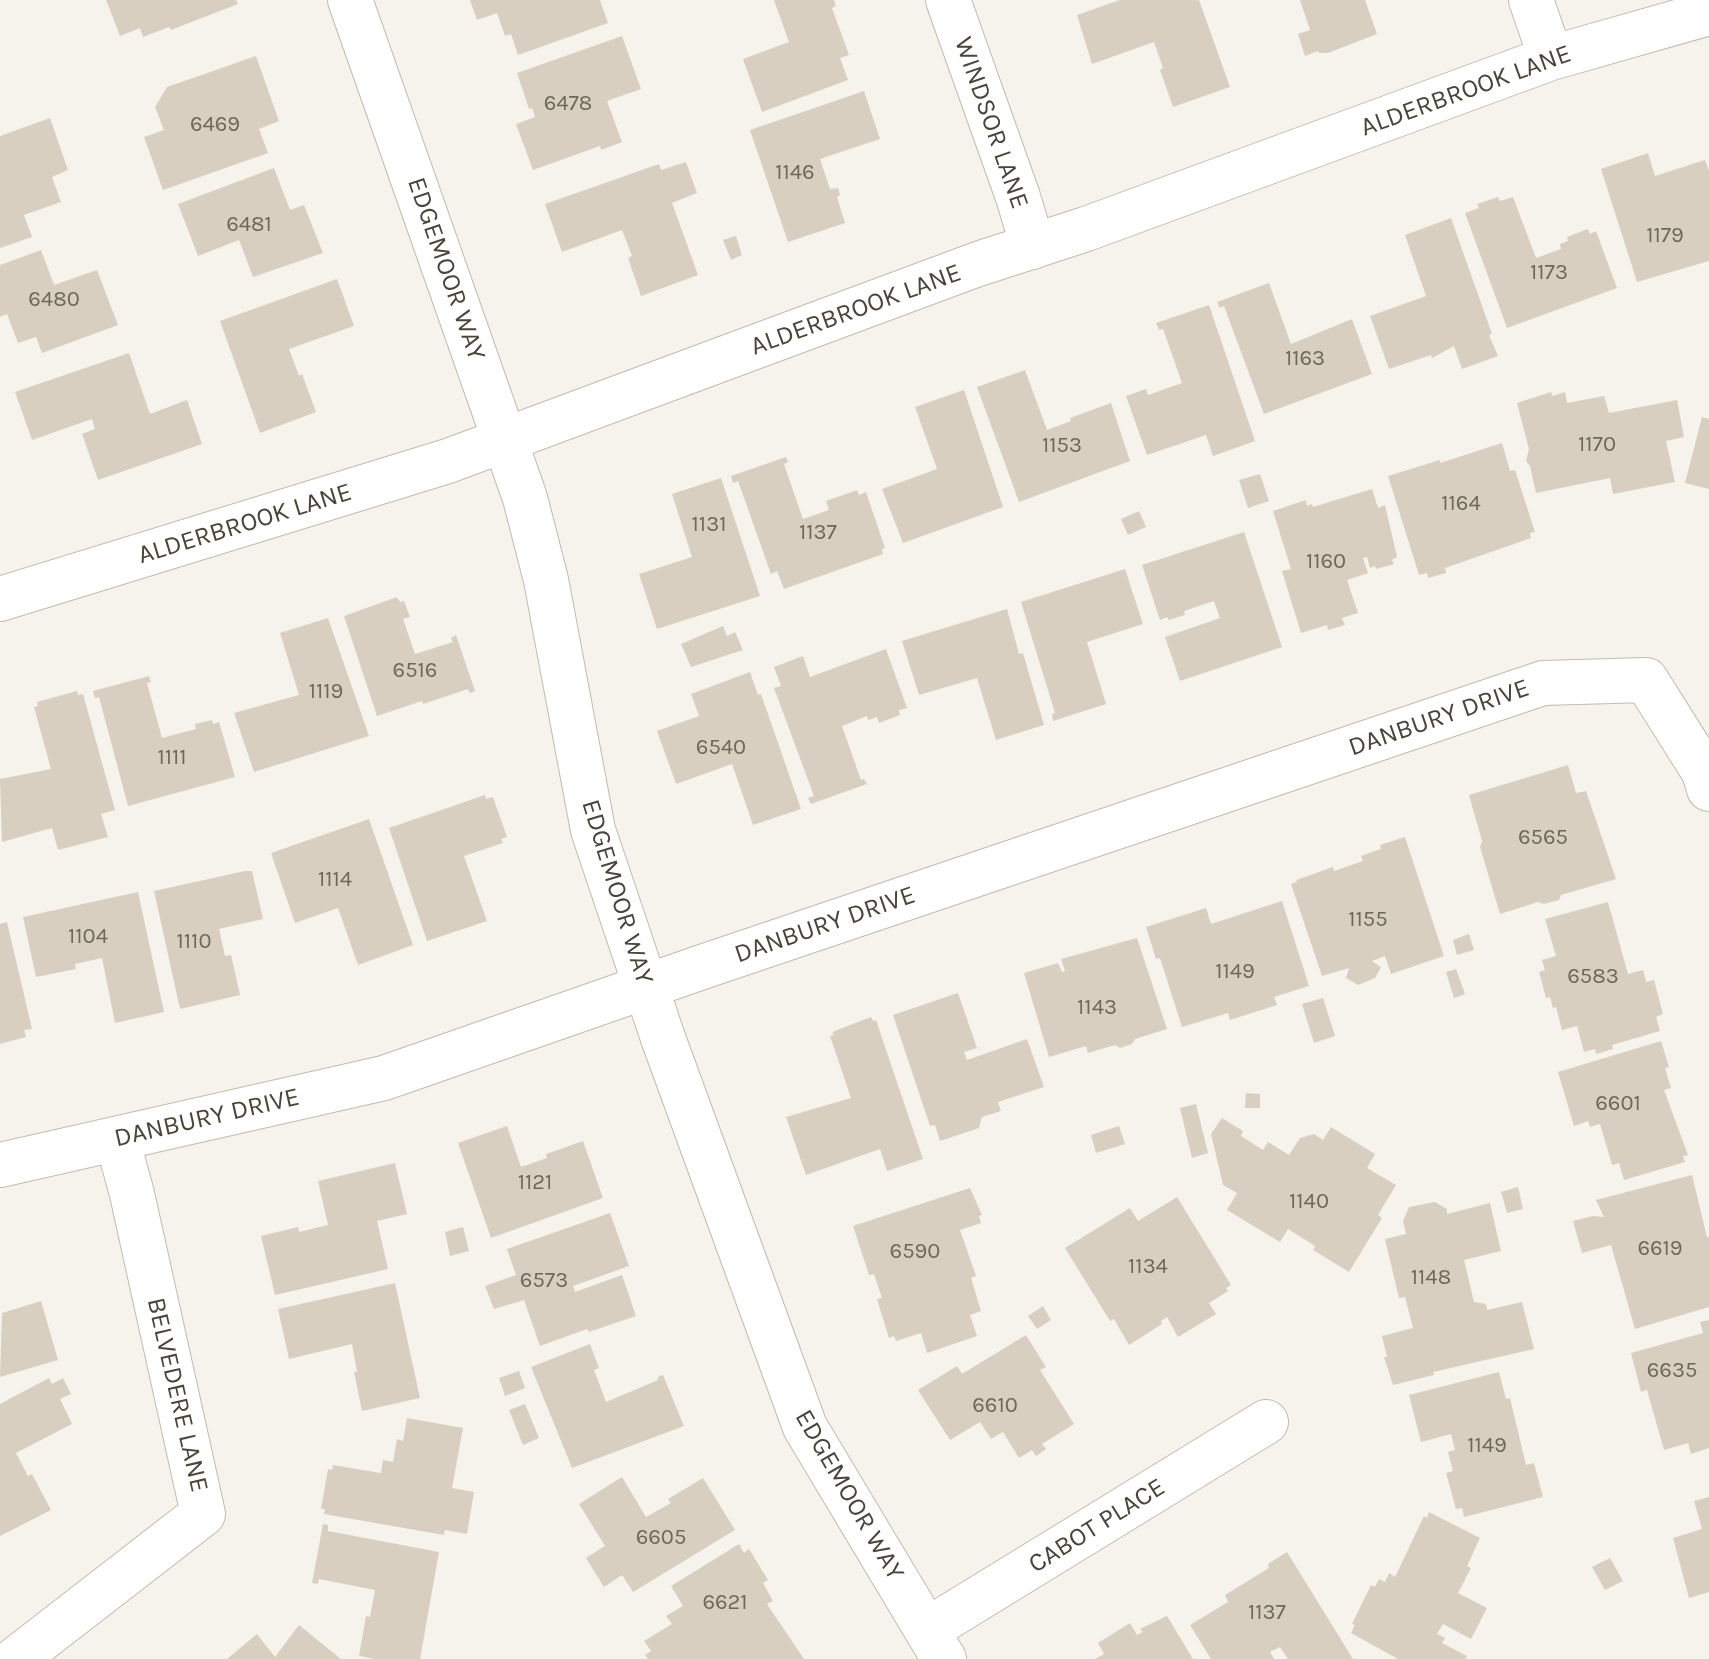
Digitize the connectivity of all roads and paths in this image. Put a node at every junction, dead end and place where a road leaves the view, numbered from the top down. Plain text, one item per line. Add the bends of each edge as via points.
1 (350, 0) edge
2 (948, 0) edge
3 (1531, 0) edge
4 (1709, 13) edge
5 (1551, 58) junction
6 (1033, 247) junction
7 (505, 440) junction
8 (0, 599) edge
9 (1709, 789) edge
10 (646, 988) junction
11 (117, 1139) junction
12 (0, 1165) edge
13 (1266, 1422) dead end
14 (936, 1644) edge
15 (16, 1659) edge

1 - 7 street, EDGEMOOR WAY
2 - 6 street, WINDSOR LANE
3 - 5 street
4 - 5 street, ALDERBROOK LANE
5 - 6 street, ALDERBROOK LANE
6 - 7 street, ALDERBROOK LANE
7 - 8 street, ALDERBROOK LANE
7 - 10 street, EDGEMOOR WAY via 546,580 593,830
9 - 10 street, DANBURY DRIVE via 1704,772 1646,680 1543,683
10 - 11 street, DANBURY DRIVE via 384,1078
10 - 14 street, EDGEMOOR WAY via 805,1427
11 - 12 street, DANBURY DRIVE
11 - 15 street, BELVEDERE LANE via 203,1514
13 - 14 street, CABOT PLACE

